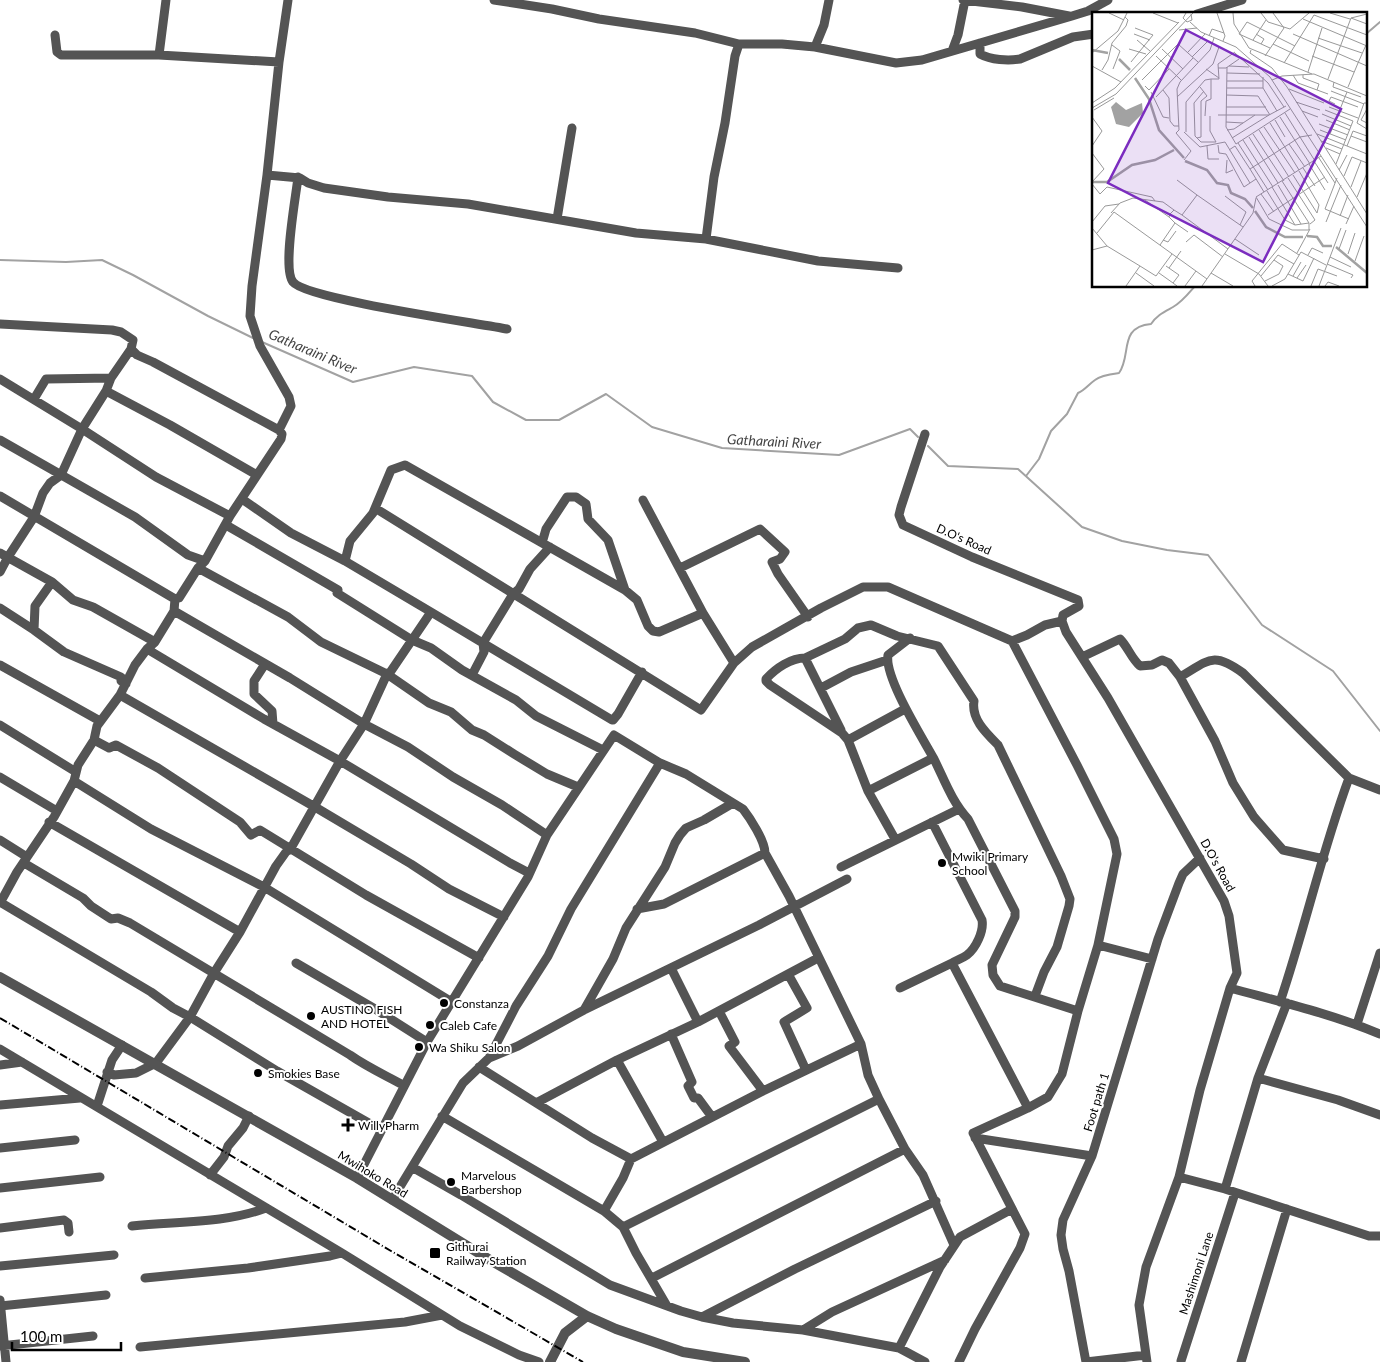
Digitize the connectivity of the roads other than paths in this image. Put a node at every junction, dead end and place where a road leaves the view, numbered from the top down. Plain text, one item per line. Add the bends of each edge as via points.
1 (166, 0) edge
2 (288, 0) edge
3 (494, 0) edge
4 (829, 0) edge
5 (964, 0) edge
6 (1108, 0) edge
7 (1242, 0) edge
8 (1203, 12) edge
9 (1072, 16) junction
10 (1092, 34) edge
11 (55, 35) dead end
12 (980, 43) junction
13 (739, 44) junction
14 (815, 47) junction
15 (952, 51) junction
16 (159, 55) junction
17 (279, 62) junction
18 (572, 128) dead end
19 (267, 175) junction
20 (298, 177) junction
21 (557, 219) junction
22 (706, 239) junction
23 (898, 268) dead end
24 (0, 324) edge
25 (507, 328) dead end
26 (131, 348) junction
27 (111, 378) junction
28 (0, 379) edge
29 (106, 391) junction
30 (34, 399) junction
31 (82, 429) junction
32 (279, 430) junction
33 (925, 434) dead end
34 (0, 440) edge
35 (61, 475) junction
36 (257, 475) junction
37 (0, 496) edge
38 (242, 499) junction
39 (643, 500) dead end
40 (375, 508) junction
41 (230, 516) junction
42 (34, 517) junction
43 (226, 525) junction
44 (546, 545) junction
45 (4, 555) edge
46 (206, 561) junction
47 (345, 561) junction
48 (198, 568) junction
49 (680, 568) junction
50 (0, 572) edge
51 (52, 582) junction
52 (625, 590) junction
53 (513, 594) junction
54 (175, 599) junction
55 (0, 608) edge
56 (174, 611) junction
57 (431, 612) junction
58 (704, 613) junction
59 (808, 617) junction
60 (1062, 622) junction
61 (34, 630) junction
62 (910, 638) junction
63 (412, 640) junction
64 (1012, 641) junction
65 (155, 642) junction
66 (483, 643) junction
67 (147, 649) junction
68 (1082, 656) junction
69 (805, 658) junction
70 (887, 660) junction
71 (734, 663) junction
72 (265, 664) junction
73 (0, 665) edge
74 (642, 672) junction
75 (387, 674) junction
76 (472, 675) junction
77 (1180, 676) junction
78 (126, 684) junction
79 (821, 688) junction
80 (120, 695) junction
81 (905, 709) junction
82 (100, 721) junction
83 (273, 724) junction
84 (364, 724) junction
85 (0, 725) edge
86 (845, 736) junction
87 (94, 740) junction
88 (603, 750) junction
89 (933, 758) junction
90 (340, 760) junction
91 (660, 763) junction
92 (0, 777) edge
93 (75, 777) junction
94 (1349, 778) junction
95 (578, 787) junction
96 (1380, 790) edge
97 (868, 791) junction
98 (733, 803) junction
99 (315, 807) junction
100 (959, 810) junction
101 (57, 811) junction
102 (49, 822) junction
103 (932, 822) junction
104 (547, 835) junction
105 (895, 839) junction
106 (0, 840) edge
107 (291, 848) junction
108 (765, 853) junction
109 (1200, 858) junction
110 (25, 860) junction
111 (1324, 860) junction
112 (841, 867) dead end
113 (529, 873) junction
114 (847, 879) dead end
115 (264, 887) junction
116 (1, 899) edge
117 (794, 907) junction
118 (637, 909) junction
119 (504, 917) junction
120 (240, 932) junction
121 (1098, 945) junction
122 (1380, 953) edge
123 (479, 958) junction
124 (818, 958) junction
125 (1152, 959) junction
126 (296, 963) dead end
127 (952, 963) junction
128 (671, 968) junction
129 (214, 973) junction
130 (788, 974) junction
131 (0, 977) edge
132 (900, 988) dead end
133 (1230, 988) junction
134 (1035, 996) junction
135 (452, 1002) junction
136 (1284, 1002) junction
137 (584, 1010) junction
138 (719, 1011) junction
139 (1078, 1011) junction
140 (190, 1017) junction
141 (698, 1022) junction
142 (1357, 1024) junction
143 (671, 1034) junction
144 (1380, 1034) edge
145 (427, 1042) junction
146 (861, 1044) junction
147 (122, 1045) junction
148 (0, 1049) edge
149 (489, 1058) junction
150 (617, 1060) junction
151 (22, 1062) junction
152 (156, 1063) junction
153 (0, 1065) edge
154 (478, 1067) junction
155 (806, 1070) junction
156 (107, 1072) junction
157 (1258, 1078) junction
158 (403, 1085) junction
159 (763, 1092) junction
160 (80, 1098) junction
161 (879, 1099) junction
162 (536, 1103) junction
163 (0, 1106) edge
164 (97, 1106) junction
165 (1028, 1108) junction
166 (1380, 1114) edge
167 (249, 1116) junction
168 (442, 1116) junction
169 (712, 1117) junction
170 (381, 1130) junction
171 (975, 1138) junction
172 (75, 1140) dead end
173 (663, 1142) junction
174 (0, 1148) edge
175 (906, 1149) junction
176 (1092, 1156) junction
177 (631, 1158) junction
178 (412, 1167) junction
179 (210, 1174) junction
180 (100, 1177) dead end
181 (1179, 1177) junction
182 (357, 1178) junction
183 (0, 1188) edge
184 (1225, 1189) junction
185 (1235, 1193) junction
186 (392, 1200) junction
187 (936, 1201) junction
188 (266, 1208) junction
189 (1012, 1209) junction
190 (1287, 1209) junction
191 (604, 1210) junction
192 (132, 1226) dead end
193 (623, 1227) junction
194 (0, 1228) edge
195 (69, 1232) dead end
196 (1380, 1236) edge
197 (954, 1245) junction
198 (342, 1253) junction
199 (114, 1254) dead end
200 (945, 1260) junction
201 (0, 1266) edge
202 (145, 1278) dead end
203 (652, 1278) junction
204 (106, 1294) dead end
205 (0, 1300) edge
206 (0, 1306) edge
207 (667, 1306) junction
208 (442, 1315) junction
209 (587, 1316) junction
210 (702, 1317) junction
211 (803, 1330) junction
212 (93, 1336) dead end
213 (2, 1346) edge
214 (140, 1348) dead end
215 (899, 1348) junction
216 (1146, 1359) edge
217 (1181, 1361) edge
218 (6, 1362) edge
219 (539, 1362) edge
220 (550, 1362) edge
221 (745, 1362) edge
222 (925, 1362) edge
223 (959, 1362) edge
224 (1086, 1362) edge
225 (1241, 1362) edge

1 - 16 street
2 - 17 street
3 - 13 street via 599,20 695,33
4 - 14 street
5 - 9 street
5 - 15 street
6 - 9 street
7 - 8 street
9 - 12 street
10 - 12 street via 1073,37 1014,60 987,58 980,54
11 - 16 street via 57,52 61,55
12 - 15 street
13 - 14 street
13 - 22 street via 733,62
14 - 15 street via 896,63 922,60
16 - 17 street
17 - 19 street
18 - 21 street
19 - 20 street
19 - 32 street via 250,316 260,346 289,397 290,406
20 - 21 street via 324,188 468,204
20 - 25 street via 288,256 292,282 301,288 351,302
21 - 22 street via 636,233
22 - 23 street via 818,261
24 - 26 street via 112,330 133,340
26 - 27 street
26 - 32 street via 137,355
27 - 29 street
27 - 30 street via 46,379
28 - 30 street
29 - 31 street
29 - 36 street
30 - 31 street
31 - 35 street
31 - 41 street via 156,477
32 - 36 street via 281,439
33 - 60 street, D.O's Road via 899,515 903,525 1078,600 1079,606 1063,615
34 - 35 street
35 - 42 street via 50,483
35 - 46 street via 135,517 188,555
36 - 38 street
37 - 42 street
38 - 41 street
38 - 47 street via 291,533
39 - 49 street
40 - 44 street via 391,470 405,465
40 - 47 street via 350,541
40 - 53 street
41 - 43 street
42 - 45 street
42 - 54 street
43 - 46 street
43 - 63 street via 338,590 337,593
44 - 52 street
44 - 52 street via 546,529 568,497 579,498 586,504 588,519 608,540
44 - 53 street
45 - 50 street
45 - 51 street
46 - 48 street
47 - 57 street
48 - 54 street via 179,598
48 - 75 street via 288,617 321,642
49 - 58 street
49 - 59 street via 760,529 785,552 772,562
51 - 61 street via 35,606
51 - 65 street via 73,600
52 - 58 street via 637,600 653,631 659,632
53 - 66 street
53 - 74 street
54 - 56 street
55 - 61 street
56 - 65 street
56 - 72 street
57 - 63 street
57 - 66 street
58 - 71 street
59 - 64 street via 863,587 888,587
59 - 71 street via 752,647
60 - 64 street via 1045,625
60 - 68 street, D.O's Road
61 - 78 street via 64,652 121,677
62 - 69 street via 870,625 858,628 845,639
62 - 70 street via 888,655
62 - 134 street via 938,646 974,701 975,715 983,730 998,745 1070,899 1057,947
63 - 75 street
63 - 76 street via 431,648
64 - 121 street via 1116,844 1117,859
65 - 67 street
66 - 74 street via 614,720
66 - 76 street via 484,652
67 - 78 street
67 - 83 street
68 - 77 street via 1120,638 1140,666 1162,660
68 - 109 street, D.O's Road
69 - 79 street
69 - 86 street via 775,670 766,681
70 - 79 street via 851,672
70 - 81 street
71 - 74 street via 700,710
72 - 83 street via 254,681 254,694 272,711
72 - 84 street
73 - 82 street
75 - 84 street
75 - 95 street via 430,703 451,712 472,730 547,774
76 - 88 street via 516,700 536,716
77 - 94 street via 1209,660 1228,662
77 - 111 street via 1233,783 1254,817 1283,850
78 - 80 street
79 - 86 street
80 - 82 street
80 - 99 street
81 - 86 street
81 - 89 street
82 - 87 street
83 - 90 street
84 - 90 street
84 - 104 street via 408,747
85 - 93 street
86 - 97 street
87 - 93 street via 78,765
87 - 107 street via 109,748 116,745 158,768 240,822 251,835 260,830
88 - 91 street via 614,735
88 - 95 street
89 - 97 street
89 - 100 street
90 - 99 street
90 - 113 street
91 - 98 street via 686,774
91 - 149 street via 571,909 548,956 516,1006
92 - 101 street
93 - 101 street
93 - 115 street via 151,829
94 - 96 street
94 - 111 street via 1333,820
95 - 104 street
97 - 105 street
98 - 108 street via 749,817
98 - 118 street via 686,828
99 - 107 street
99 - 119 street via 448,889
100 - 103 street
100 - 134 street via 968,819 1015,912 992,965 993,975 1000,986
101 - 102 street
102 - 110 street
102 - 120 street
103 - 105 street
103 - 127 street via 984,927 968,955
104 - 113 street
105 - 112 street
106 - 110 street
107 - 115 street
107 - 123 street via 366,896
108 - 117 street
108 - 118 street via 664,904
109 - 125 street, Foot path 1 via 1183,874
109 - 133 street, D.O's Road via 1229,916 1237,973
110 - 116 street
110 - 129 street via 111,919 130,923
111 - 136 street
113 - 119 street
114 - 117 street
115 - 120 street
115 - 135 street
116 - 140 street
117 - 124 street
117 - 128 street
118 - 137 street
119 - 123 street
120 - 129 street
121 - 125 street
121 - 139 street
122 - 142 street
123 - 135 street
124 - 130 street
124 - 146 street
125 - 176 street, Foot path 1
126 - 145 street
127 - 132 street
127 - 165 street
128 - 137 street
128 - 141 street
129 - 140 street
129 - 158 street via 372,1070
130 - 138 street
130 - 155 street via 808,1008 784,1022
131 - 147 street, Mwihoko Road
133 - 136 street
133 - 181 street, D.O's Road
134 - 139 street
135 - 145 street
136 - 142 street
136 - 157 street
137 - 149 street
138 - 141 street
138 - 159 street via 735,1042 729,1046
139 - 165 street via 1059,1081 1048,1097
140 - 152 street
140 - 170 street
141 - 143 street
142 - 144 street
143 - 150 street
143 - 169 street via 692,1082 688,1086 694,1098 698,1098
145 - 158 street
146 - 155 street
146 - 161 street via 868,1075
147 - 152 street, Mwihoko Road
147 - 156 street
148 - 151 street
149 - 154 street
150 - 162 street
150 - 173 street
151 - 153 street
151 - 160 street
152 - 156 street via 136,1073 114,1075
152 - 167 street, Mwihoko Road
154 - 162 street
154 - 168 street via 463,1083
155 - 159 street
156 - 164 street
157 - 166 street
157 - 184 street
158 - 170 street
159 - 169 street
160 - 163 street
160 - 164 street
161 - 175 street
161 - 193 street
162 - 177 street
164 - 179 street
165 - 171 street via 973,1133
167 - 179 street
167 - 182 street, Mwihoko Road
168 - 178 street
168 - 191 street
169 - 173 street
170 - 182 street
171 - 176 street
171 - 189 street
172 - 174 street
173 - 177 street
175 - 187 street
175 - 203 street
176 - 224 street, Foot path 1 via 1063,1220 1061,1235
177 - 191 street
178 - 186 street
178 - 207 street via 610,1286
179 - 188 street
180 - 183 street
181 - 184 street
181 - 216 street, D.O's Road via 1146,1267 1139,1305
182 - 186 street, Mwihoko Road
184 - 185 street
185 - 190 street
185 - 217 street, Mashimoni Lane
186 - 209 street, Mwihoko Road
187 - 197 street
187 - 210 street
188 - 192 street via 246,1216
188 - 198 street
189 - 197 street via 960,1237
189 - 223 street via 1026,1234 1025,1238
190 - 196 street via 1369,1236
190 - 225 street
191 - 193 street
193 - 203 street
194 - 195 street via 64,1220 68,1223
197 - 200 street
198 - 202 street via 248,1268
198 - 208 street
199 - 201 street
200 - 211 street via 832,1312
200 - 215 street
203 - 207 street
204 - 206 street
205 - 206 street
206 - 213 street
207 - 210 street
208 - 214 street via 405,1322
208 - 219 street
209 - 220 street via 565,1333
209 - 221 street, Mwihoko Road via 683,1352
210 - 211 street
211 - 215 street
212 - 213 street
213 - 218 street
215 - 222 street
216 - 224 street

